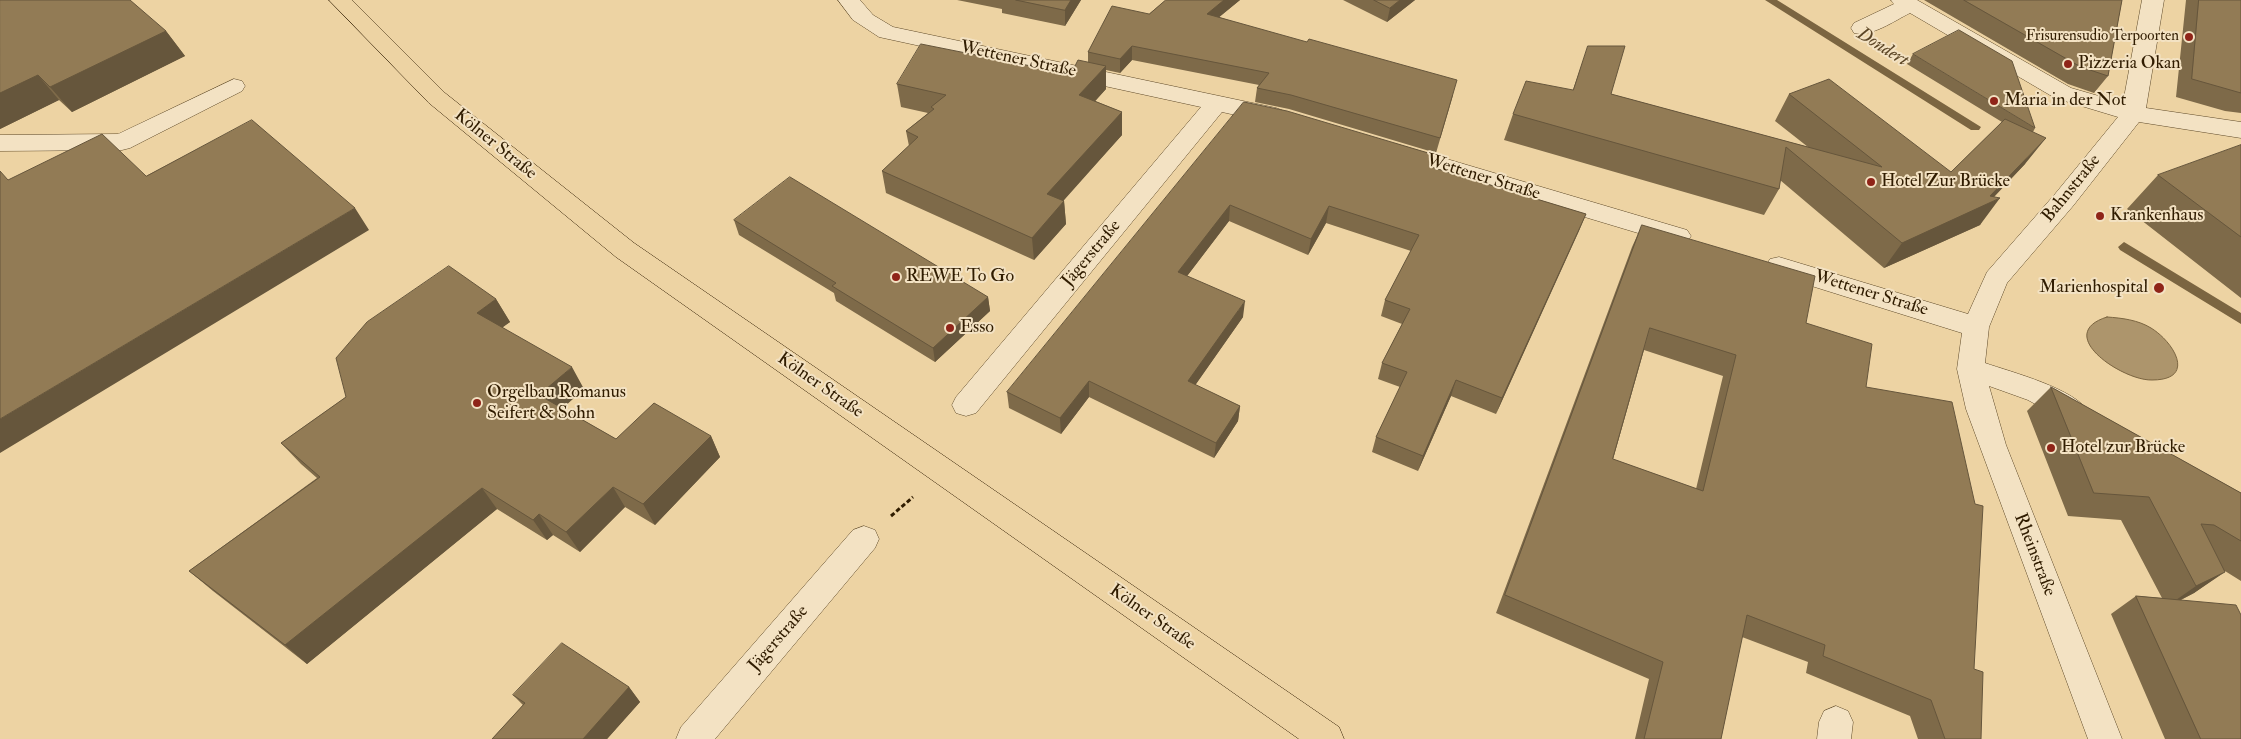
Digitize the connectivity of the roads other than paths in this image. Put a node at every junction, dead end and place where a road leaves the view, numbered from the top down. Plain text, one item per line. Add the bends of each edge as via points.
1 (340, 0) edge
2 (849, 0) edge
3 (2153, 0) edge
4 (1906, 2) edge
5 (1862, 28) dead end
6 (234, 86) dead end
7 (1217, 104) junction
8 (2133, 114) junction
9 (1297, 122) edge
10 (2241, 130) edge
11 (0, 143) edge
12 (1372, 145) edge
13 (1703, 244) edge
14 (1760, 260) edge
15 (1976, 327) junction
16 (1971, 369) junction
17 (966, 405) dead end
18 (2097, 426) edge
19 (864, 539) road end
20 (693, 739) edge
21 (1327, 739) edge
22 (2105, 739) edge

1 - 21 main road, Kölner Straße via 437,98 626,250
2 - 7 street, Wettener Straße via 868,23 886,32
3 - 8 street, Bahnstraße
4 - 5 street
4 - 8 street via 2063,93
6 - 11 street via 122,142
7 - 9 street, Wettener Straße
7 - 17 street, Jägerstraße
8 - 10 street
8 - 15 street, Bahnstraße via 1996,279
12 - 13 street, Wettener Straße
14 - 15 street, Wettener Straße
15 - 16 street, Bahnstraße
16 - 18 street via 2038,392
16 - 22 street, Rheinstraße via 1992,445
19 - 20 street, Jägerstraße

